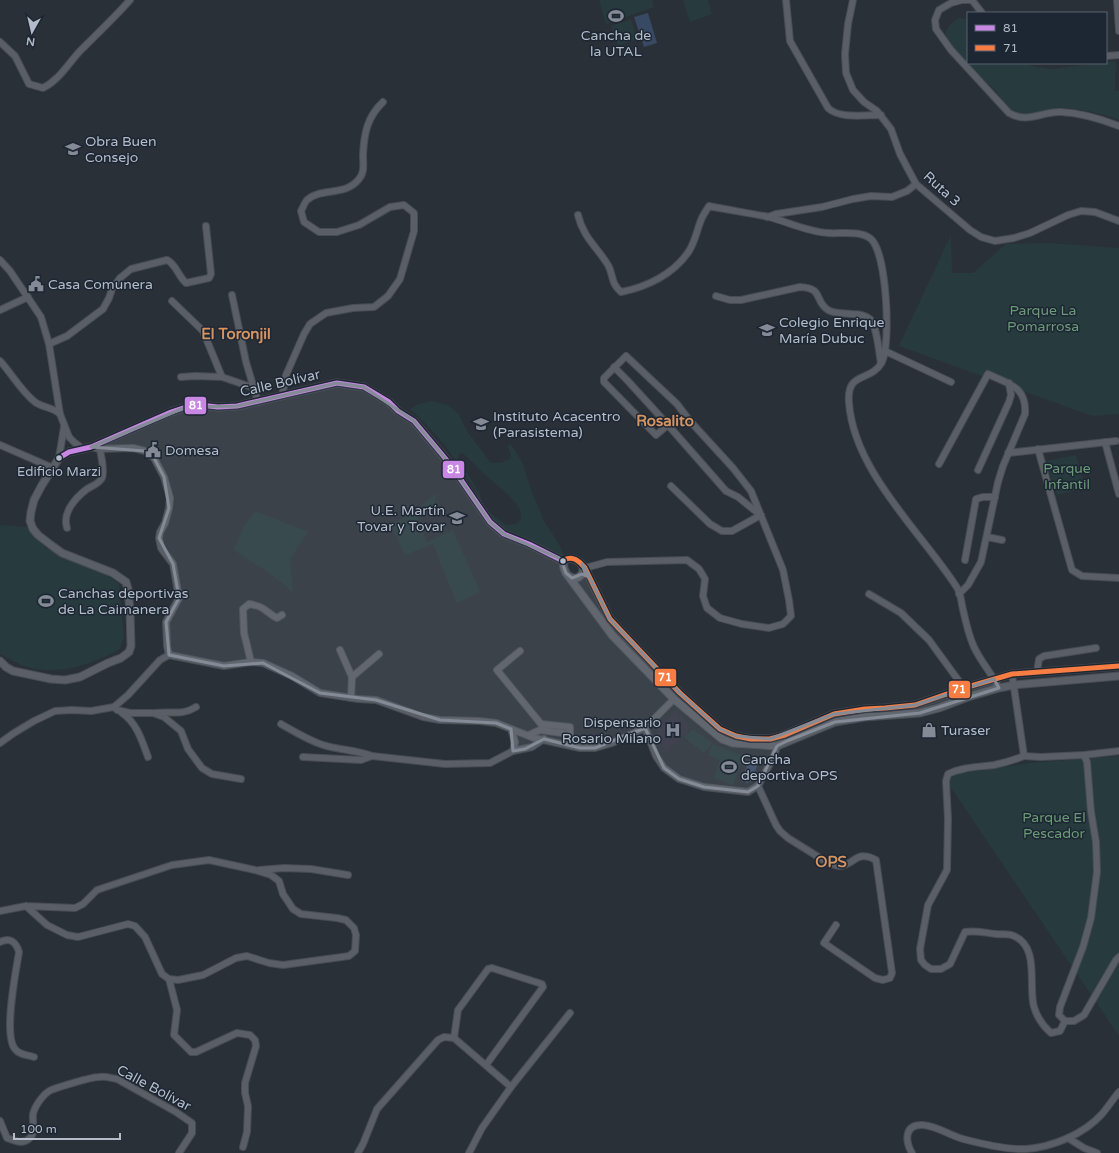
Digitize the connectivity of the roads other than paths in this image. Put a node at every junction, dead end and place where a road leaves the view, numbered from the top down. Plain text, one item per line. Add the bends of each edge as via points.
1 (130, 0) edge
2 (786, 0) edge
3 (853, 0) edge
4 (972, 0) edge
5 (1117, 0) edge
6 (981, 12) edge
7 (1119, 31) edge
8 (0, 42) edge
9 (1119, 55) edge
10 (1107, 56) edge
11 (383, 102) dead end
12 (880, 115) junction
13 (1119, 126) edge
14 (916, 184) junction
15 (578, 215) dead end
16 (768, 217) junction
17 (1119, 221) edge
18 (206, 226) dead end
19 (0, 260) edge
20 (232, 295) dead end
21 (716, 296) dead end
22 (28, 297) junction
23 (172, 301) dead end
24 (0, 310) edge
25 (49, 344) junction
26 (885, 351) junction
27 (0, 361) edge
28 (881, 364) junction
29 (614, 367) junction
30 (181, 377) dead end
31 (222, 377) junction
32 (951, 382) dead end
33 (1009, 383) junction
34 (254, 388) junction
35 (282, 396) junction
36 (258, 402) junction
37 (60, 414) junction
38 (668, 425) junction
39 (64, 427) junction
40 (1116, 441) dead end
41 (1105, 442) junction
42 (0, 445) edge
43 (91, 447) junction
44 (83, 449) junction
45 (100, 449) junction
46 (1038, 450) junction
47 (1008, 452) junction
48 (60, 458) junction
49 (939, 464) dead end
50 (53, 468) junction
51 (978, 470) dead end
52 (671, 486) dead end
53 (1119, 494) edge
54 (995, 497) junction
55 (761, 515) junction
56 (67, 528) dead end
57 (987, 537) junction
58 (1002, 540) dead end
59 (965, 560) dead end
60 (563, 561) junction
61 (583, 566) junction
62 (569, 576) junction
63 (1119, 578) edge
64 (869, 594) dead end
65 (959, 594) junction
66 (282, 615) dead end
67 (1096, 648) dead end
68 (340, 650) dead end
69 (520, 651) dead end
70 (378, 654) dead end
71 (169, 655) junction
72 (0, 661) edge
73 (251, 662) junction
74 (1119, 666) edge
75 (1037, 672) junction
76 (1012, 674) junction
77 (1119, 676) edge
78 (352, 677) junction
79 (994, 679) junction
80 (1014, 685) junction
81 (964, 688) junction
82 (999, 688) junction
83 (351, 698) junction
84 (674, 699) junction
85 (196, 707) dead end
86 (116, 708) junction
87 (153, 713) junction
88 (281, 724) dead end
89 (644, 728) junction
90 (511, 729) junction
91 (529, 735) junction
92 (544, 739) junction
93 (0, 744) edge
94 (777, 746) junction
95 (513, 751) junction
96 (1119, 751) edge
97 (1084, 755) junction
98 (304, 756) dead end
99 (372, 756) junction
100 (1024, 756) junction
101 (148, 757) dead end
102 (241, 779) dead end
103 (758, 786) junction
104 (255, 870) junction
105 (348, 875) dead end
106 (26, 906) junction
107 (0, 911) edge
108 (836, 925) dead end
109 (0, 942) edge
110 (1119, 958) edge
111 (169, 979) junction
112 (570, 1013) dead end
113 (1065, 1021) junction
114 (454, 1038) junction
115 (34, 1057) dead end
116 (486, 1065) junction
117 (511, 1087) junction
118 (1119, 1092) edge
119 (0, 1121) edge
120 (1068, 1138) junction
121 (243, 1147) dead end
122 (179, 1153) edge
123 (358, 1153) edge
124 (469, 1153) edge
125 (912, 1153) edge
126 (1097, 1153) edge

1 - 8 street via 53,83 43,88 29,84 15,56
2 - 12 street via 790,41 832,113
3 - 12 street, Ruta 3 via 847,32 846,73 853,90
4 - 6 street
4 - 13 street via 951,3 939,10 936,29 951,50 1009,113 1015,116 1034,117 1061,112
5 - 7 street
9 - 10 street
11 - 35 street via 376,109 366,128 364,172 358,180 346,189 317,194 306,201 301,211 304,222 319,232 337,232 359,226 390,207 404,205 414,213 414,231 400,279 388,296 374,306 326,313 310,324 286,375
12 - 14 street, Ruta 3 via 891,129 900,154
14 - 16 street via 907,192 892,197 870,196
14 - 17 street, Ruta 3 via 970,230 981,237 995,240 1030,233 1081,210
15 - 16 street via 580,226 608,266 615,286 621,292 664,277 677,265 689,252 708,206
16 - 26 street via 826,233 860,234 871,239 879,256 886,293
18 - 25 street via 211,274 209,278 186,283 167,260 131,269 112,289 103,309 67,336
19 - 22 street
20 - 34 street
21 - 28 street via 741,300 792,289 807,288 815,291 823,306 833,313 857,314 870,320 874,327
22 - 24 street
22 - 25 street via 41,317
23 - 31 street via 203,332
25 - 37 street
26 - 28 street
26 - 32 street
27 - 37 street via 29,397
28 - 65 street via 875,371 858,378 851,385 849,404 856,438 872,472 957,587
29 - 38 street
29 - 38 street via 604,378 604,382 656,435
29 - 55 street via 626,356 677,404 751,491
30 - 31 street
31 - 34 street
33 - 47 street via 1018,388 1026,406
33 - 49 street via 988,374
33 - 51 street via 1009,402
34 - 36 street
35 - 36 street, Calle Bolívar
35 - 60 street, Calle Bolívar via 337,383 364,387 375,393 414,421 450,464 490,522 504,534
36 - 43 street, Calle Bolívar via 237,406 186,407
37 - 39 street
38 - 55 street via 726,491
39 - 44 street via 69,437
39 - 48 street
40 - 41 street
41 - 46 street
41 - 53 street
42 - 50 street
43 - 44 street, Calle Bolívar
43 - 45 street
44 - 48 street, Calle Bolívar via 69,452
45 - 56 street via 100,482 77,497 65,515
45 - 71 street via 133,448 145,451 154,458 166,484 170,498 169,508 166,523 158,538 173,564 179,598 166,622 166,646
46 - 47 street
46 - 63 street via 1072,570 1082,576
47 - 54 street
48 - 50 street
50 - 72 street via 34,500 30,521 33,529 42,539 62,552 113,573 126,582 131,646 129,652 121,658 80,677 65,680 13,672
52 - 55 street via 710,524 722,531 732,531
54 - 57 street
54 - 59 street via 983,496 976,500
55 - 61 street via 783,570 791,616 783,624 769,628 720,618 707,608 703,596 704,579 699,569 687,560 607,562
57 - 58 street
57 - 65 street via 981,562 968,585
60 - 61 street via 573,558
60 - 62 street
61 - 62 street via 580,577
61 - 81 street via 610,619 680,693 720,729 736,736 770,739 834,714 914,705
62 - 84 street via 612,635
64 - 81 street via 901,613 929,640
65 - 79 street via 974,648
66 - 73 street via 277,618 256,605 249,604 243,609 244,632
67 - 75 street via 1044,656 1039,659
68 - 78 street
69 - 91 street via 497,670 540,724 570,727 570,734 540,730
70 - 78 street
71 - 73 street via 224,666
71 - 86 street via 160,660
73 - 83 street via 263,663 292,676 320,694
74 - 75 street
75 - 76 street
76 - 79 street
76 - 80 street
77 - 80 street
78 - 83 street
79 - 81 street
79 - 82 street
80 - 82 street
80 - 100 street
82 - 94 street via 920,713 835,722
83 - 90 street via 376,700 428,718 496,723
84 - 89 street
84 - 94 street via 722,739 734,743
85 - 87 street via 182,713
86 - 87 street via 130,713
86 - 93 street via 55,711 34,721
86 - 101 street via 135,725
87 - 102 street via 164,717 181,731 188,749 202,768 212,774
88 - 99 street via 325,746 363,752
89 - 92 street via 595,748 580,748
89 - 103 street via 664,768 679,779 704,787 734,791 748,792
90 - 91 street
90 - 95 street via 515,742
91 - 92 street
92 - 95 street via 532,747
94 - 103 street
95 - 99 street via 490,763 470,764 445,764
96 - 97 street
97 - 100 street
97 - 113 street via 1096,842 1097,872 1091,918 1060,1007 1059,1015
98 - 99 street via 361,760
100 - 113 street via 948,774 947,870 928,905 920,949 921,960 932,969 942,969 950,964 965,932 1016,936 1024,943 1031,958 1034,1007 1043,1025 1051,1033 1060,1031
103 - 108 street via 780,832 788,838 828,863 840,866 863,856 876,860 892,973 890,978 874,978 824,943
104 - 105 street via 311,868
104 - 106 street via 209,860 172,864 97,890 75,908
104 - 111 street via 279,881 283,894 301,914 346,920 354,928 355,951 349,956 283,965 247,956 236,958 203,976
106 - 107 street
106 - 111 street via 47,925 67,935 78,937 128,924 135,926 145,937 162,974
109 - 115 street via 5,939 11,940 19,952 13,982 13,1048
110 - 113 street via 1084,1015 1074,1021
111 - 121 street via 177,1010 174,1035 191,1052 237,1033 250,1035 255,1040 256,1046 245,1083 248,1106 247,1132
112 - 117 street
114 - 116 street
114 - 116 street via 458,1010 488,969 492,968 542,984 544,987
114 - 123 street via 444,1037 438,1040 377,1109
116 - 117 street
117 - 124 street via 482,1128
118 - 120 street via 1102,1114
119 - 122 street, Calle Bolívar via 7,1138 26,1142 32,1137 33,1114 42,1097 50,1090 97,1077 106,1077 117,1079 192,1123 192,1133
120 - 125 street via 1026,1149 1012,1148 961,1138 933,1127 917,1125 909,1130 907,1135
120 - 126 street

